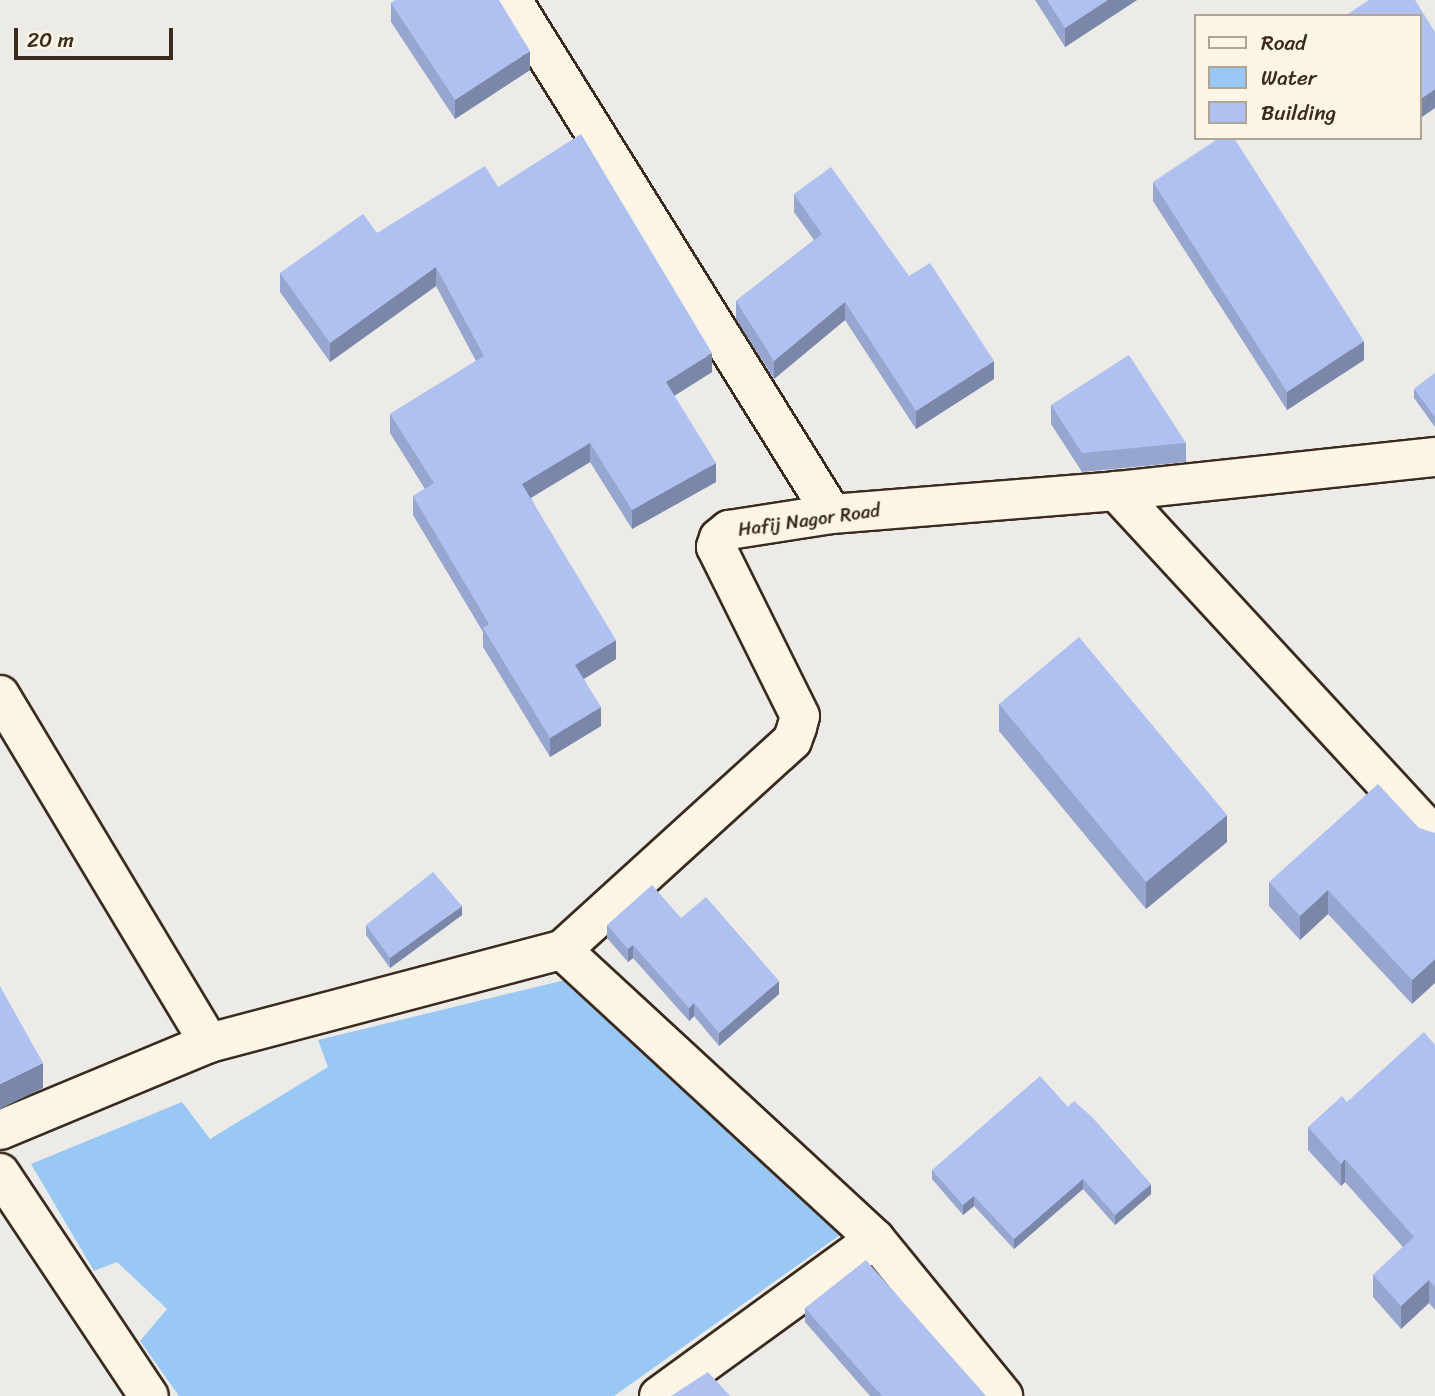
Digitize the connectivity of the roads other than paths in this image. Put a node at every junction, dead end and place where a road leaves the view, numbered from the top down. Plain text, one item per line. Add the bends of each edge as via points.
1 (512, 0) edge
2 (1435, 457) edge
3 (1116, 491) junction
4 (832, 514) junction
5 (0, 695) edge
6 (1435, 837) edge
7 (562, 950) junction
8 (209, 1044) junction
9 (0, 1130) edge
10 (0, 1173) edge
11 (875, 1239) junction
12 (149, 1396) edge
13 (659, 1396) edge
14 (1003, 1396) edge

1 - 4 street
2 - 3 street, Hafij Nagor Road
3 - 4 street, Hafij Nagor Road
3 - 6 street
4 - 7 street, Hafij Nagor Road via 730,530 716,547 800,716 792,741
5 - 8 street
7 - 8 street
7 - 11 street
8 - 9 street
10 - 12 street
11 - 13 street
11 - 14 street

